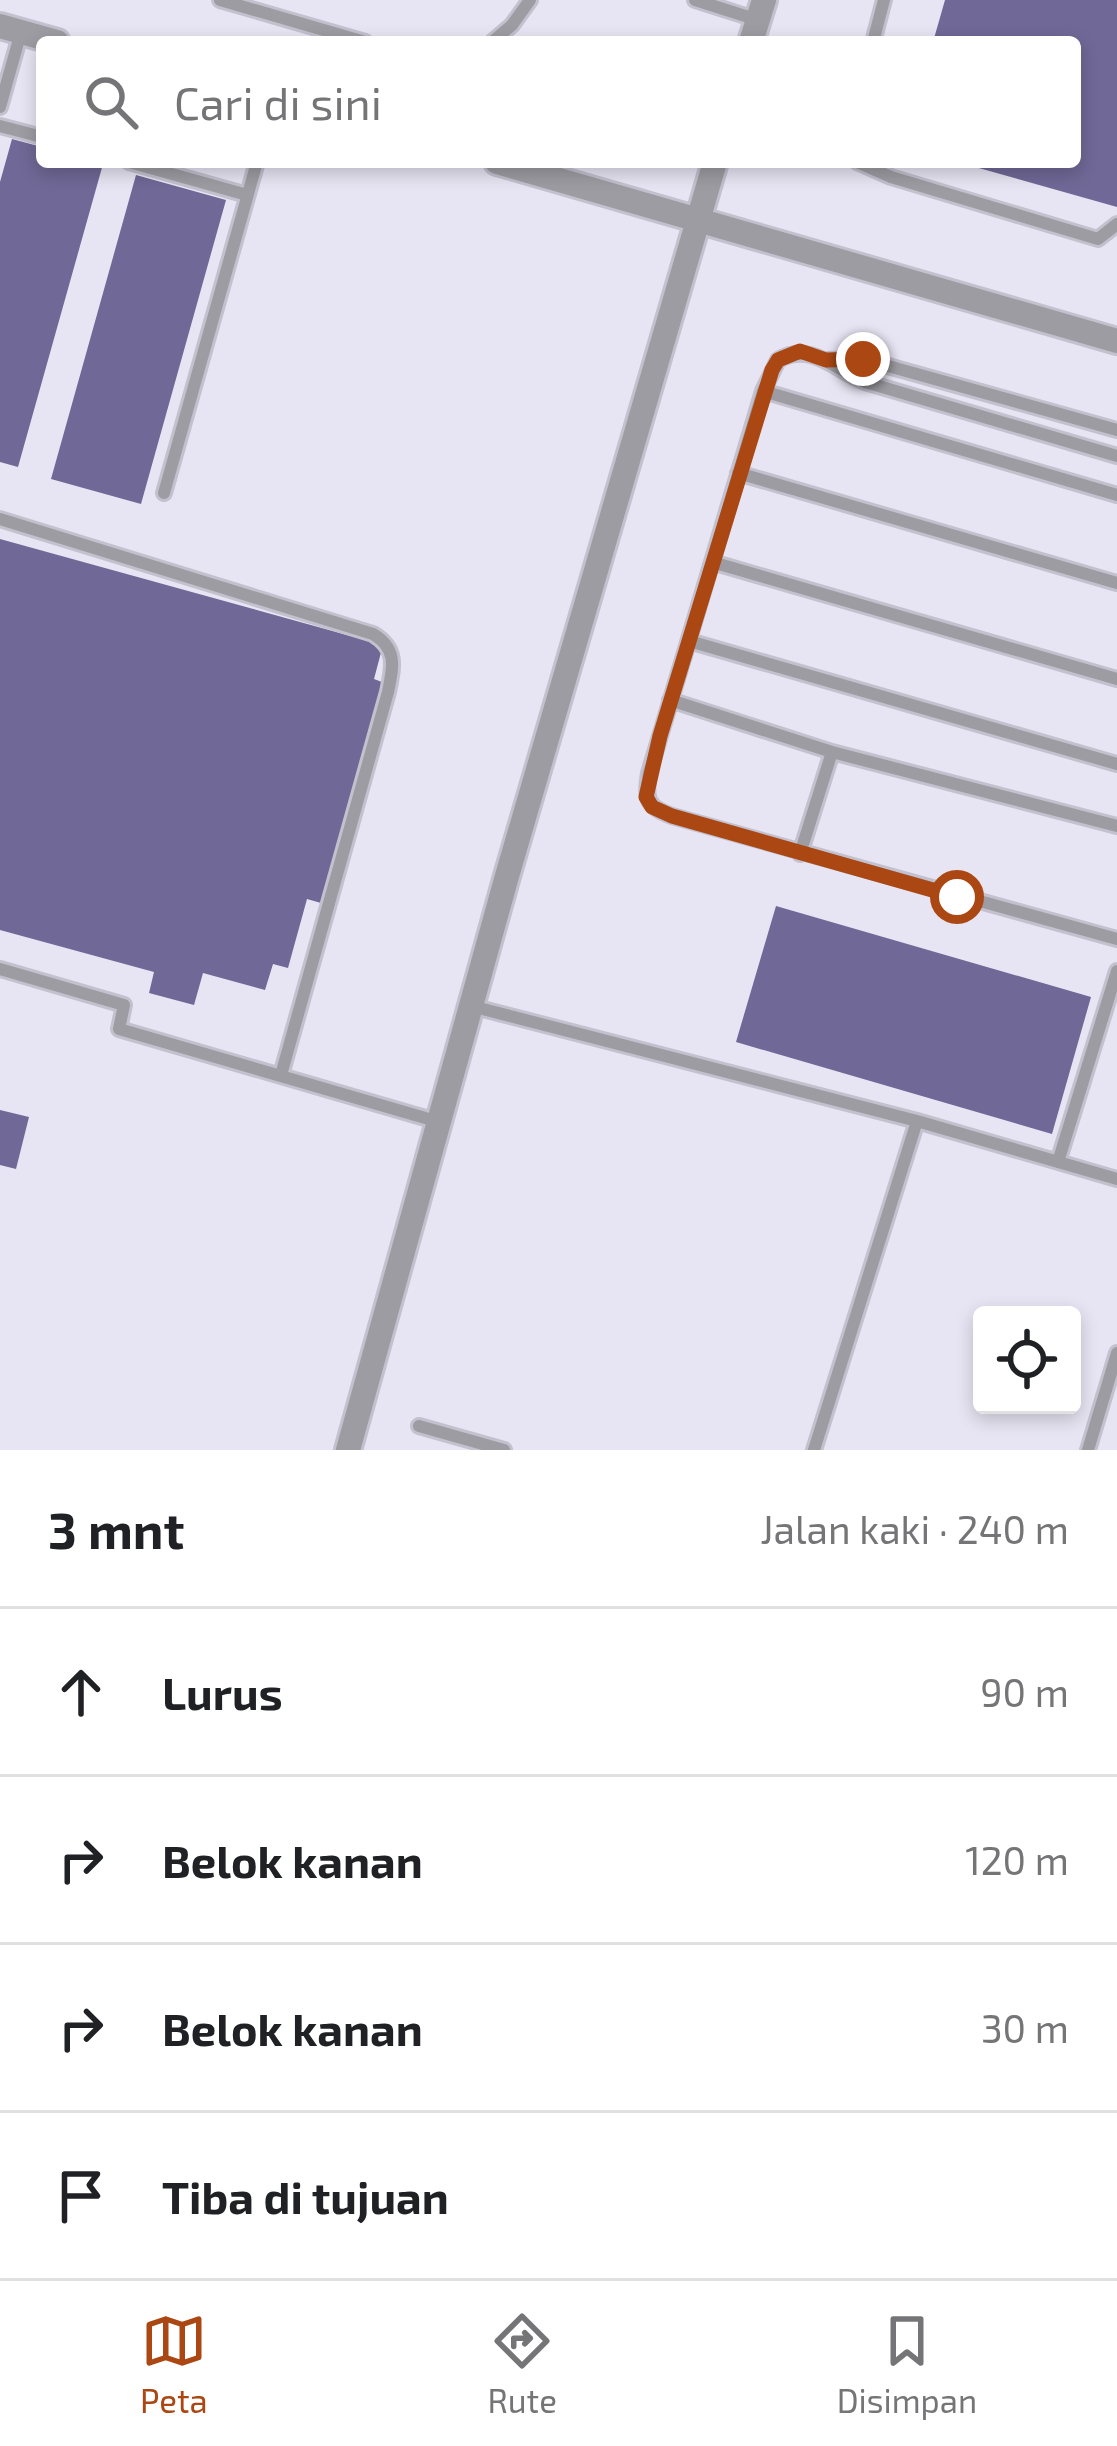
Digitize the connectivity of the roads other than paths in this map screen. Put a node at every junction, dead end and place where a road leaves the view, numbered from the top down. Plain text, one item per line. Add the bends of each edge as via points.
1 (220, 0) edge
2 (530, 0) edge
3 (695, 0) edge
4 (884, 0) edge
5 (757, 21) edge
6 (10, 29) edge
7 (344, 36) edge
8 (500, 36) edge
9 (875, 36) edge
10 (0, 107) edge
11 (0, 126) edge
12 (36, 135) edge
13 (150, 168) edge
14 (255, 168) edge
15 (519, 168) edge
16 (713, 168) edge
17 (871, 168) edge
18 (247, 195) junction
19 (698, 218) junction
20 (1117, 224) edge
21 (1117, 341) edge
22 (826, 360) junction
23 (763, 391) junction
24 (1117, 430) edge
25 (1117, 456) edge
26 (738, 473) junction
27 (164, 493) dead end
28 (1117, 495) edge
29 (0, 519) edge
30 (712, 562) junction
31 (1117, 583) edge
32 (689, 640) junction
33 (1117, 679) edge
34 (670, 700) junction
35 (832, 752) junction
36 (1117, 764) edge
37 (1117, 826) edge
38 (800, 854) junction
39 (1117, 939) edge
40 (0, 969) edge
41 (1117, 970) edge
42 (471, 1006) junction
43 (281, 1076) junction
44 (917, 1121) junction
45 (440, 1122) junction
46 (1058, 1162) junction
47 (1117, 1179) edge
48 (1117, 1353) edge
49 (419, 1426) dead end
50 (348, 1450) edge
51 (504, 1450) edge
52 (814, 1450) edge
53 (1088, 1450) edge

1 - 7 lane
2 - 8 lane
3 - 5 lane
4 - 9 lane
6 - 10 lane
11 - 12 lane
13 - 18 lane
14 - 18 lane
15 - 19 street
16 - 19 street
17 - 20 lane via 1098,238
18 - 27 lane
19 - 21 street
19 - 42 street
22 - 23 lane via 788,354
22 - 24 lane via 863,359
22 - 25 lane via 865,382
23 - 26 lane
23 - 28 lane
26 - 30 lane
26 - 31 lane
29 - 43 lane via 387,643 394,660 388,692
30 - 32 lane
30 - 33 lane
32 - 34 lane
32 - 36 lane
34 - 35 lane
34 - 38 lane via 648,804
35 - 37 lane
35 - 38 lane
38 - 39 lane
40 - 43 lane via 124,1005 119,1029
41 - 46 lane
42 - 44 lane
42 - 45 street
43 - 45 lane
44 - 46 lane
44 - 52 lane
45 - 50 street
46 - 47 lane
48 - 53 lane
49 - 51 lane

